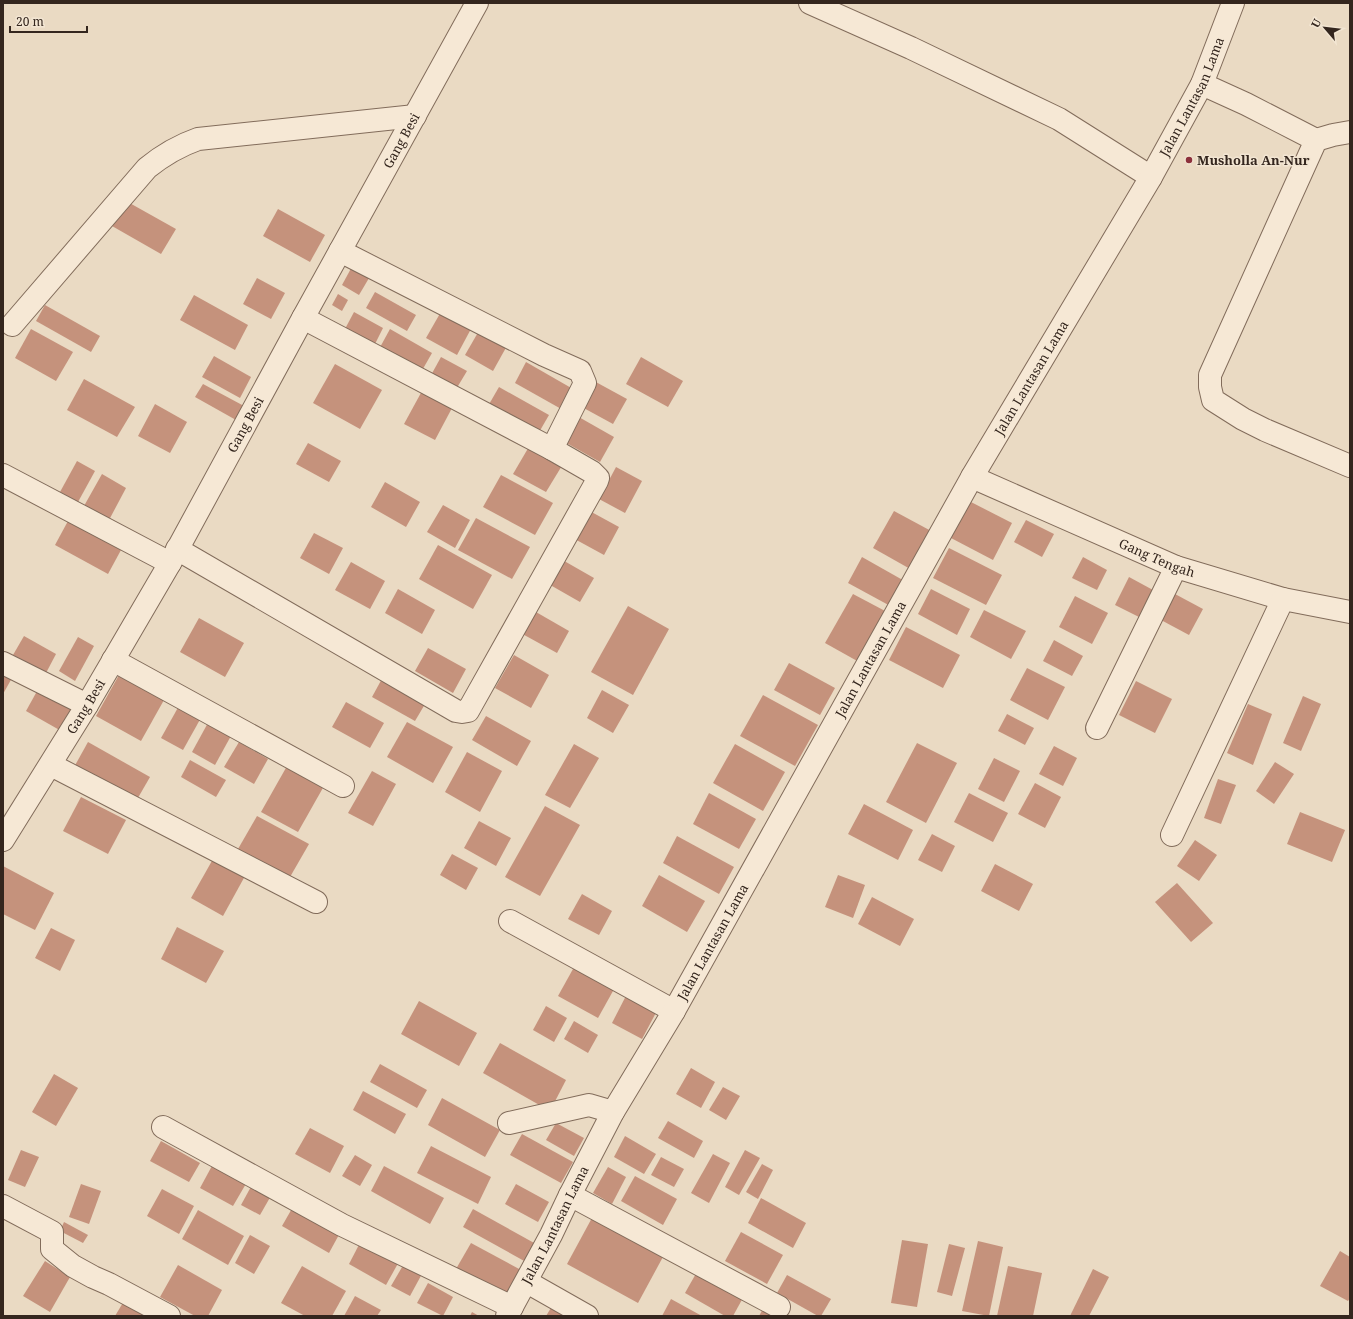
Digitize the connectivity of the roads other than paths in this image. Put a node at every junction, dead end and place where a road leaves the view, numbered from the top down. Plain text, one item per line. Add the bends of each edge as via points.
1 (477, 3) edge
2 (810, 3) edge
3 (1233, 3) edge
4 (1202, 84) junction
5 (415, 116) junction
6 (1350, 132) edge
7 (1316, 140) junction
8 (1151, 176) junction
9 (340, 251) junction
10 (303, 318) junction
11 (12, 325) dead end
12 (552, 449) junction
13 (1350, 466) edge
14 (3, 475) edge
15 (972, 477) junction
16 (174, 556) junction
17 (1176, 567) junction
18 (1283, 599) junction
19 (1350, 612) edge
20 (113, 660) junction
21 (3, 663) edge
22 (88, 705) junction
23 (1097, 728) dead end
24 (51, 765) junction
25 (343, 786) dead end
26 (1172, 835) dead end
27 (3, 840) edge
28 (316, 902) dead end
29 (510, 921) dead end
30 (674, 1011) junction
31 (614, 1112) junction
32 (508, 1123) dead end
33 (163, 1127) dead end
34 (570, 1195) junction
35 (3, 1206) edge
36 (527, 1282) junction
37 (779, 1306) dead end
38 (509, 1312) edge
39 (169, 1316) edge
40 (587, 1316) edge

1 - 5 street, Gang Besi
2 - 8 street via 1059,119
3 - 4 street, Jalan Lantasan Lama
4 - 7 street
4 - 8 street, Jalan Lantasan Lama
5 - 9 street, Gang Besi
5 - 11 street via 198,139 181,145 147,168
6 - 7 street
7 - 13 street via 1210,375 1210,387 1213,400 1243,419
8 - 15 street, Jalan Lantasan Lama
9 - 10 street, Gang Besi
9 - 12 street via 580,371 585,382
10 - 12 street
10 - 16 street, Gang Besi
12 - 16 street via 598,478 468,710 462,712
14 - 16 street
15 - 17 street, Gang Tengah
15 - 30 street, Jalan Lantasan Lama
16 - 20 street, Gang Besi
17 - 18 street, Gang Tengah
17 - 23 street
18 - 19 street, Gang Tengah
18 - 26 street
20 - 22 street, Gang Besi
20 - 25 street
21 - 22 street
22 - 24 street, Gang Besi
24 - 27 street, Gang Besi
24 - 28 street
29 - 30 street
30 - 31 street, Jalan Lantasan Lama
31 - 32 street via 589,1106
31 - 34 street, Jalan Lantasan Lama
33 - 38 street via 342,1225
34 - 36 street, Jalan Lantasan Lama
34 - 37 street
35 - 39 street via 52,1232 52,1249 73,1266
36 - 38 street, Jalan Lantasan Lama
36 - 40 street

